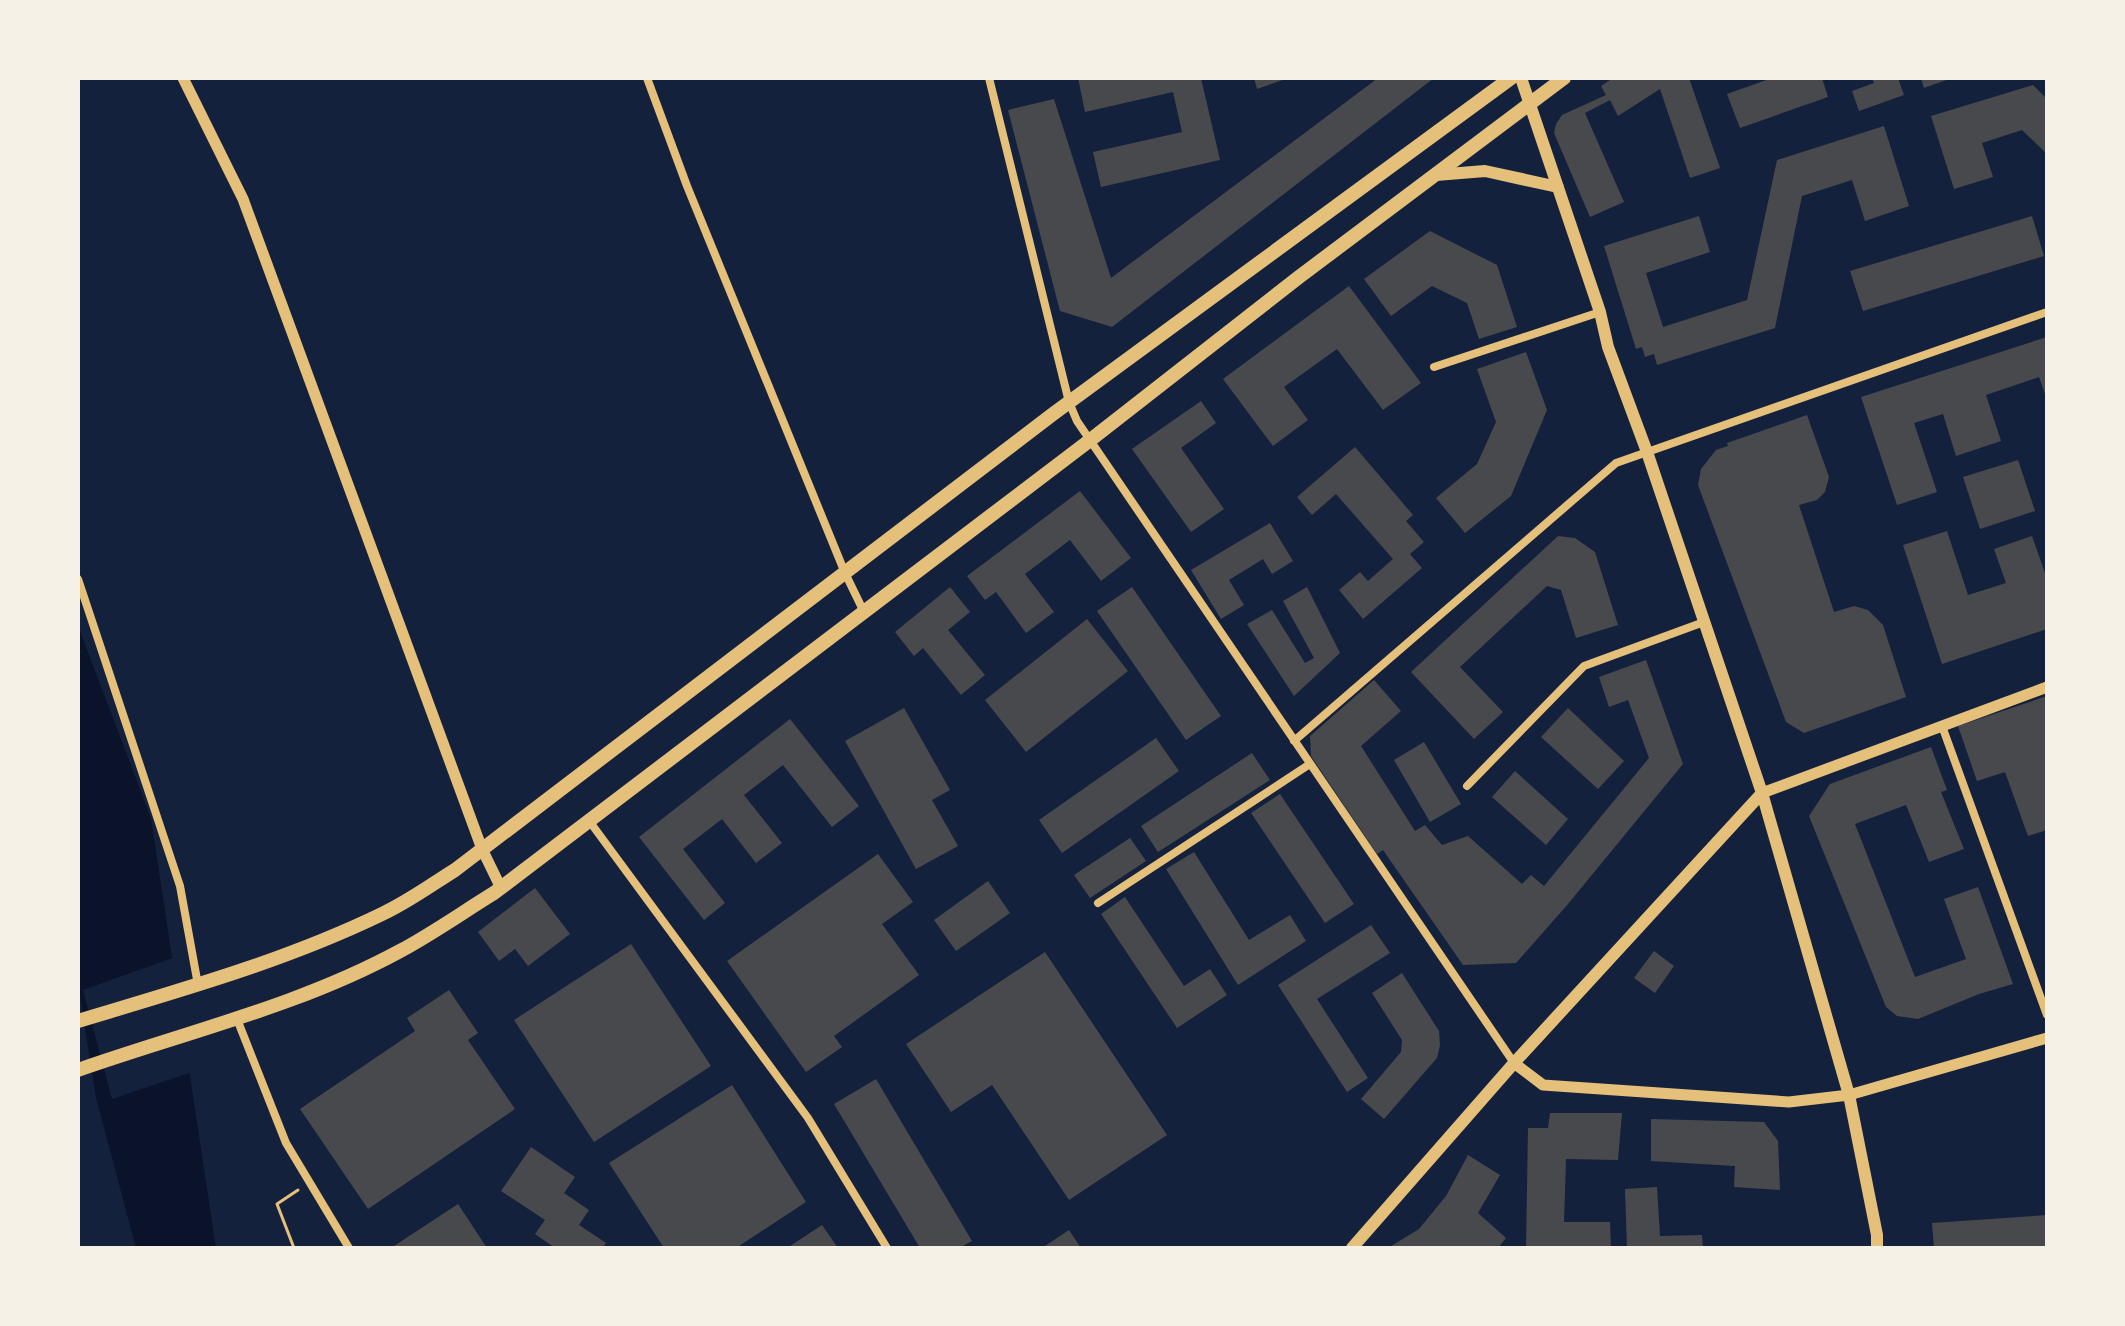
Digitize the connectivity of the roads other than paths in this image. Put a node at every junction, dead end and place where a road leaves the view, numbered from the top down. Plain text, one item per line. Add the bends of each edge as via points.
1 (183, 78) edge
2 (647, 78) edge
3 (989, 78) edge
4 (1511, 78) edge
5 (1521, 78) edge
6 (1564, 78) edge
7 (1530, 104) junction
8 (1436, 175) junction
9 (1558, 187) junction
10 (1600, 312) junction
11 (2047, 312) edge
12 (1434, 367) dead end
13 (1069, 402) junction
14 (1089, 441) junction
15 (1647, 452) junction
16 (845, 573) junction
17 (78, 579) edge
18 (863, 610) junction
19 (1704, 622) junction
20 (2047, 687) edge
21 (1942, 726) junction
22 (1294, 741) junction
23 (1310, 764) junction
24 (1467, 786) dead end
25 (1762, 793) junction
26 (590, 822) junction
27 (482, 849) junction
28 (501, 888) junction
29 (1098, 903) dead end
30 (198, 985) junction
31 (2047, 1015) edge
32 (237, 1019) junction
33 (78, 1020) edge
34 (2047, 1038) edge
35 (1514, 1063) junction
36 (82, 1068) edge
37 (1849, 1095) junction
38 (349, 1248) edge
39 (887, 1248) edge
40 (1352, 1248) edge
41 (1877, 1248) edge

1 - 27 street via 243,199
2 - 16 street
3 - 13 street
4 - 13 main road
5 - 7 main road
6 - 7 main road
7 - 8 main road
7 - 9 main road
8 - 9 main road via 1485,171
8 - 14 main road
9 - 10 main road
10 - 12 street
10 - 15 main road
11 - 15 street
13 - 14 street
13 - 16 main road
14 - 18 main road
14 - 22 street
15 - 19 main road
15 - 22 street via 1616,463
16 - 18 street
16 - 27 main road
17 - 30 street via 180,886
18 - 26 main road
19 - 24 street via 1584,666
19 - 25 main road
20 - 21 street
21 - 25 street
21 - 31 street
22 - 23 street
23 - 29 street
23 - 35 street
25 - 35 main road
25 - 37 main road
26 - 28 main road
26 - 39 street via 808,1118
27 - 28 street
27 - 30 main road via 385,913 303,949
28 - 32 main road via 399,952
30 - 33 main road
32 - 36 main road
32 - 38 street via 286,1143
34 - 37 street
35 - 37 street via 1543,1085 1789,1102
35 - 40 main road
37 - 41 main road

